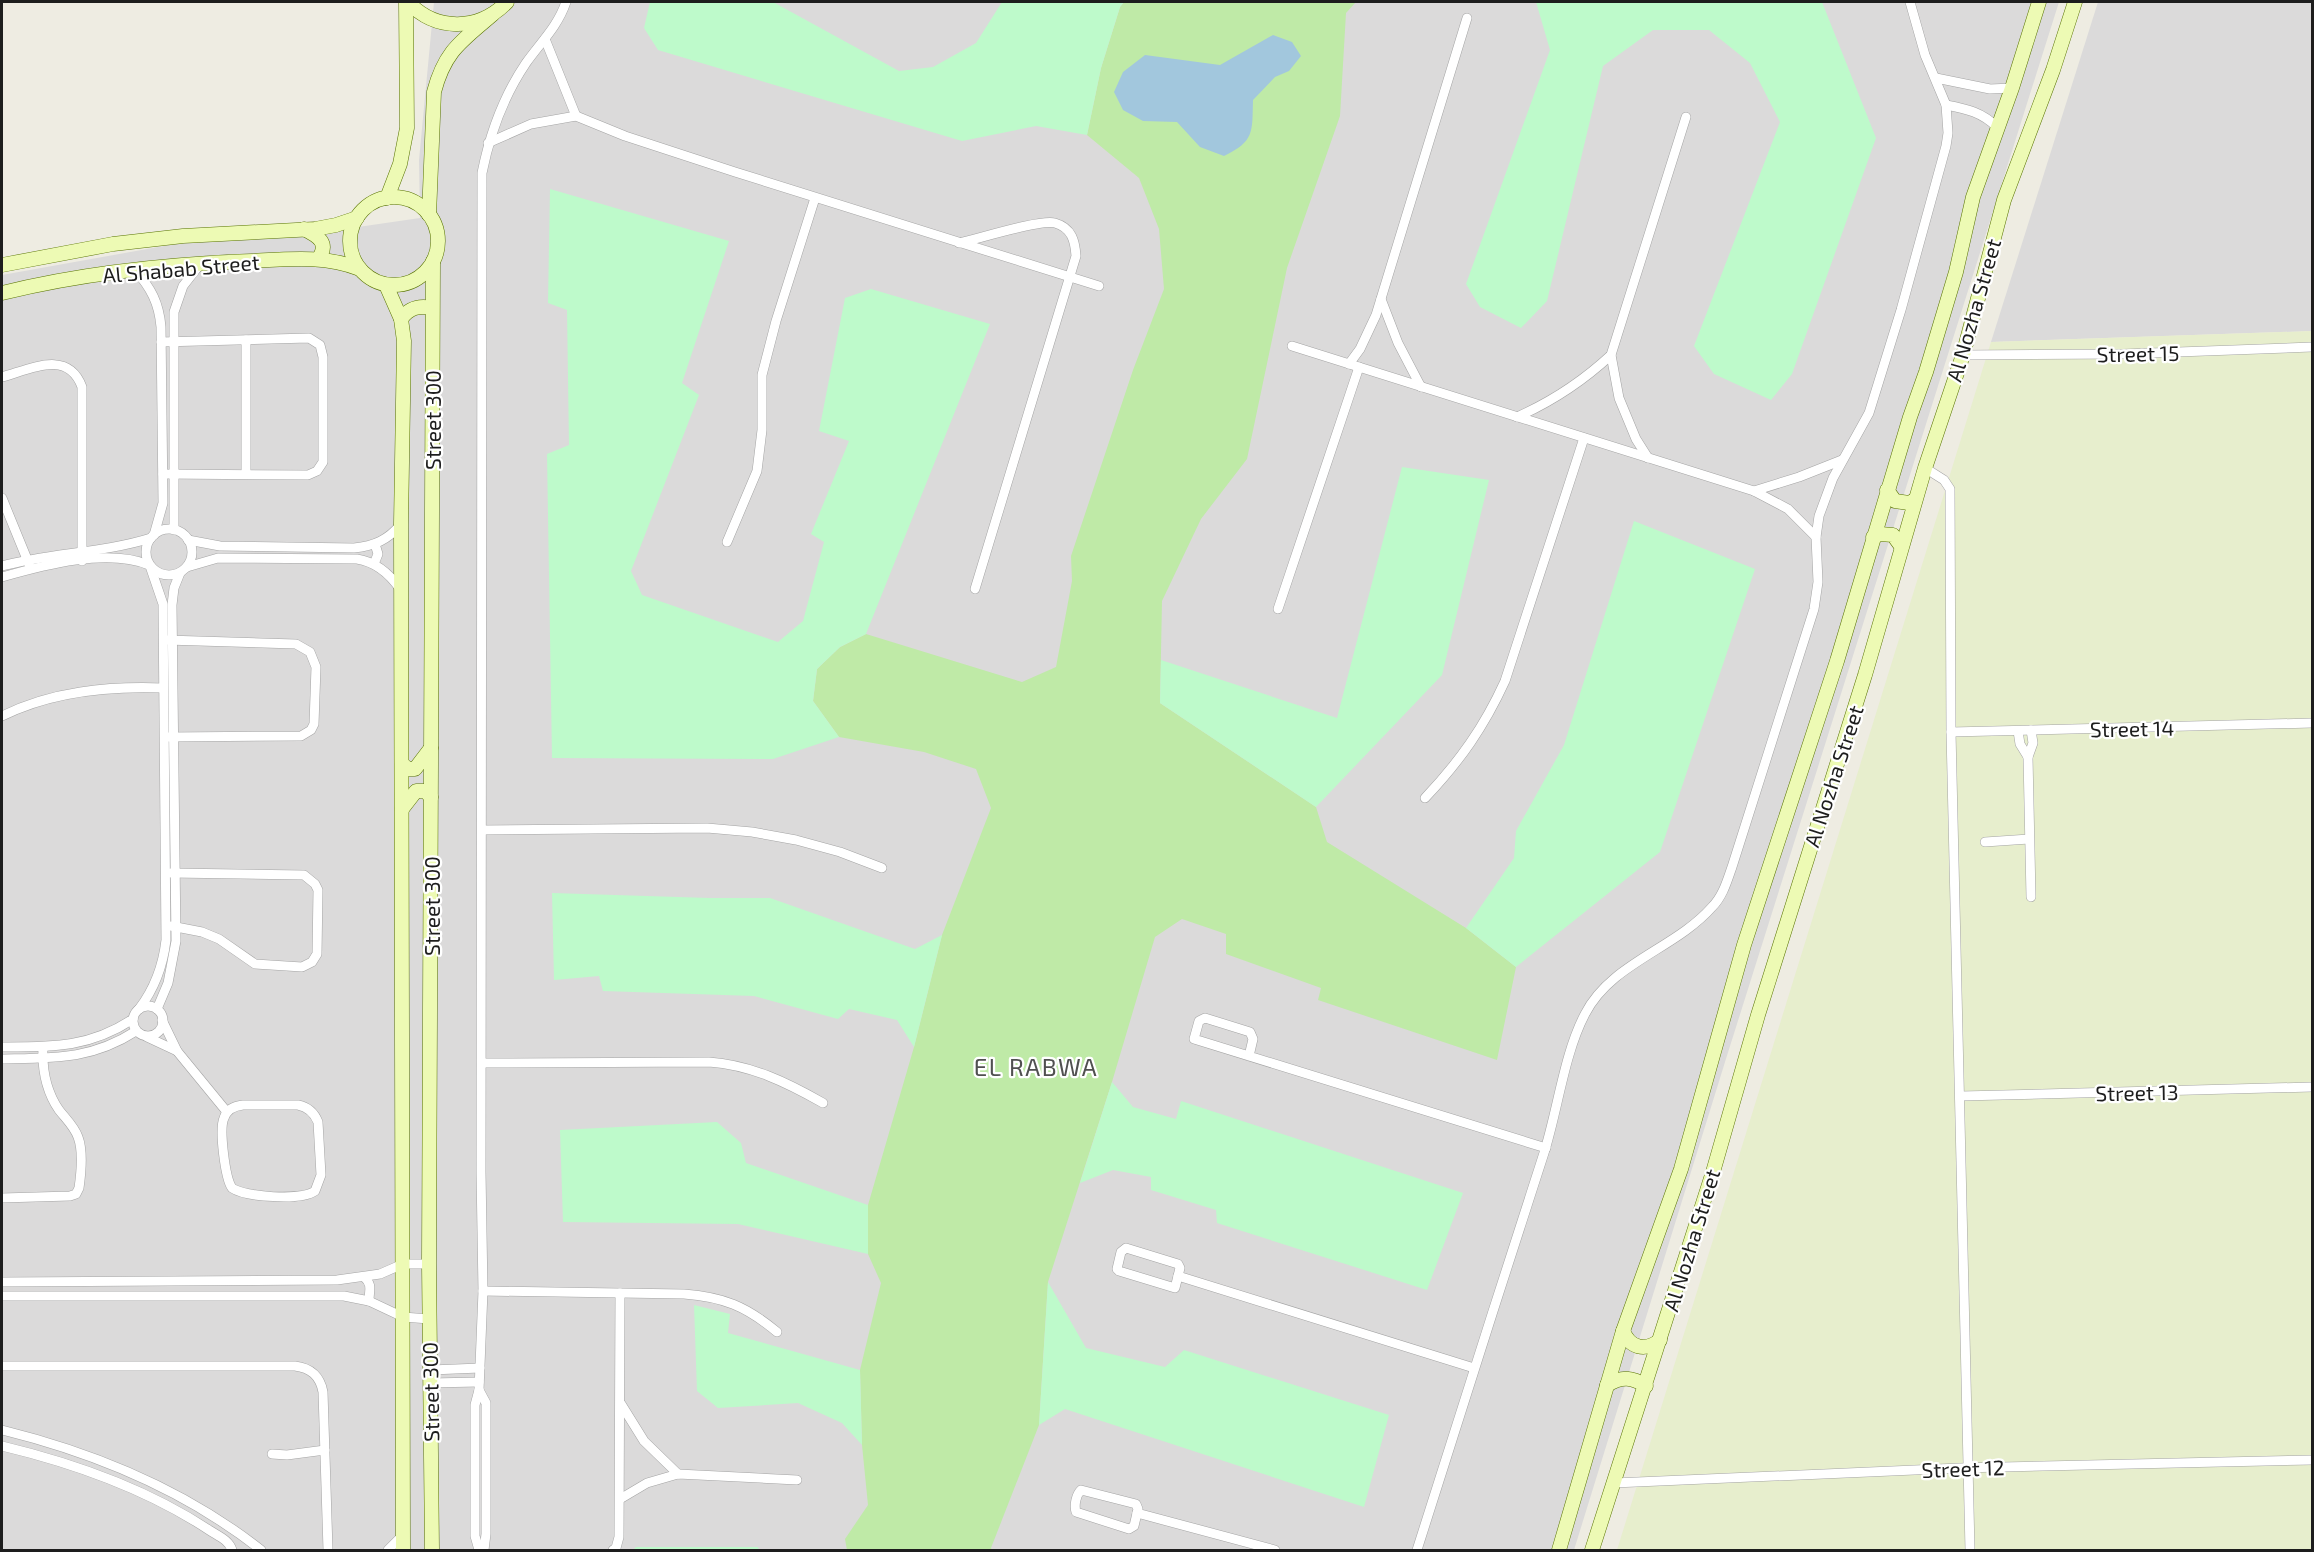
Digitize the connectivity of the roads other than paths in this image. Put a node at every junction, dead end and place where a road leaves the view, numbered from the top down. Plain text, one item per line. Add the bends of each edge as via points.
1 (407, 2) edge
2 (507, 2) edge
3 (566, 2) edge
4 (1910, 2) edge
5 (2039, 2) edge
6 (2075, 2) edge
7 (493, 14) junction
8 (1467, 18) dead end
9 (545, 39) junction
10 (1936, 78) junction
11 (2012, 88) junction
12 (1946, 105) junction
13 (576, 116) junction
14 (1686, 117) dead end
15 (1998, 128) junction
16 (488, 143) junction
17 (387, 198) junction
18 (815, 198) junction
19 (429, 215) junction
20 (357, 218) junction
21 (304, 229) junction
22 (958, 243) junction
23 (318, 259) junction
24 (433, 261) junction
25 (201, 263) junction
26 (2, 265) edge
27 (360, 269) junction
28 (135, 270) junction
29 (1071, 277) junction
30 (386, 285) junction
31 (1099, 286) dead end
32 (2, 293) edge
33 (1381, 297) junction
34 (432, 308) junction
35 (401, 319) junction
36 (246, 340) junction
37 (161, 342) junction
38 (174, 342) junction
39 (1292, 346) dead end
40 (2313, 347) edge
41 (1611, 355) junction
42 (1964, 355) junction
43 (1354, 366) junction
44 (2, 377) edge
45 (1421, 387) junction
46 (1518, 417) junction
47 (1584, 438) junction
48 (1648, 458) junction
49 (1842, 460) junction
50 (1924, 468) junction
51 (162, 474) junction
52 (174, 474) junction
53 (246, 474) junction
54 (1887, 490) junction
55 (1754, 491) junction
56 (2, 498) edge
57 (1915, 500) junction
58 (401, 524) junction
59 (174, 530) junction
60 (152, 537) junction
61 (1816, 537) junction
62 (1874, 537) junction
63 (188, 540) junction
64 (727, 542) dead end
65 (375, 544) junction
66 (1901, 546) junction
67 (82, 556) junction
68 (29, 564) junction
69 (374, 564) junction
70 (150, 565) junction
71 (2, 566) edge
72 (184, 570) junction
73 (2, 577) edge
74 (975, 589) dead end
75 (401, 590) junction
76 (1278, 609) dead end
77 (168, 640) junction
78 (163, 688) junction
79 (2, 716) edge
80 (2313, 723) edge
81 (2031, 730) junction
82 (2019, 731) junction
83 (1951, 732) junction
84 (169, 737) junction
85 (431, 748) junction
86 (2028, 757) junction
87 (402, 764) junction
88 (431, 797) junction
89 (1425, 798) dead end
90 (402, 809) junction
91 (482, 830) junction
92 (2030, 839) junction
93 (1985, 842) dead end
94 (882, 868) dead end
95 (170, 873) junction
96 (2031, 897) dead end
97 (171, 926) junction
98 (139, 1009) junction
99 (157, 1009) junction
100 (133, 1019) junction
101 (162, 1020) junction
102 (136, 1031) junction
103 (146, 1036) junction
104 (2, 1047) edge
105 (43, 1047) junction
106 (177, 1051) junction
107 (1249, 1056) junction
108 (2, 1059) edge
109 (43, 1059) junction
110 (482, 1063) junction
111 (2313, 1087) edge
112 (1961, 1096) junction
113 (823, 1103) dead end
114 (227, 1112) junction
115 (1546, 1148) junction
116 (2, 1198) edge
117 (403, 1264) junction
118 (429, 1264) junction
119 (1178, 1276) junction
120 (364, 1277) junction
121 (167, 1281) junction
122 (2, 1282) edge
123 (483, 1291) junction
124 (620, 1293) junction
125 (2, 1296) edge
126 (168, 1296) junction
127 (369, 1301) junction
128 (403, 1317) junction
129 (429, 1319) junction
130 (1623, 1330) junction
131 (777, 1332) dead end
132 (1660, 1340) junction
133 (2, 1366) edge
134 (480, 1368) junction
135 (1474, 1368) junction
136 (430, 1376) junction
137 (1607, 1385) junction
138 (479, 1386) junction
139 (1646, 1386) junction
140 (620, 1402) junction
141 (2, 1430) edge
142 (2, 1446) edge
143 (325, 1450) junction
144 (272, 1454) dead end
145 (2313, 1460) edge
146 (1967, 1468) junction
147 (678, 1474) junction
148 (141, 1477) junction
149 (797, 1480) dead end
150 (1614, 1483) junction
151 (135, 1490) junction
152 (620, 1499) junction
153 (1137, 1513) junction
154 (238, 1533) junction
155 (404, 1534) junction
156 (230, 1546) edge
157 (329, 1550) edge
158 (261, 1551) edge
159 (321, 1551) edge
160 (388, 1551) edge
161 (404, 1551) edge
162 (432, 1551) edge
163 (479, 1551) edge
164 (484, 1551) edge
165 (613, 1551) edge
166 (1275, 1551) edge
167 (1417, 1551) edge
168 (1559, 1551) edge
169 (1592, 1551) edge
170 (1970, 1551) edge

1 - 7 street via 429,18 447,24 476,22
1 - 17 street via 407,128 400,164
2 - 7 street
3 - 9 street
4 - 10 street
5 - 11 street, Al Nozha Street
6 - 42 street, Al Nozha Street via 2004,200
7 - 19 street via 460,41 438,73
8 - 33 street
9 - 13 street
9 - 16 street via 511,88
10 - 11 street via 1990,89
10 - 12 street
11 - 15 street, Al Nozha Street
12 - 15 street via 1974,110
12 - 49 street via 1946,146 1901,310 1869,413
13 - 16 street via 531,124
13 - 18 street via 625,136
14 - 41 street
15 - 54 street, Al Nozha Street via 1973,197 1956,272
16 - 91 street via 481,204
17 - 19 street via 410,200
17 - 20 street via 370,204
18 - 22 street
18 - 64 street via 762,375 758,471
19 - 24 street via 438,242
20 - 21 street, Al Shabab Street
20 - 27 street via 352,228 351,249
21 - 23 street via 323,243
21 - 26 street, Al Shabab Street via 113,244
22 - 29 street
22 - 29 street via 1054,223 1067,229 1075,242
23 - 25 street, Al Shabab Street
23 - 27 street, Al Shabab Street
24 - 30 street via 409,282
24 - 34 street, Street 300
25 - 28 street, Al Shabab Street
25 - 38 street via 177,298
27 - 30 street
28 - 32 street, Al Shabab Street
28 - 37 street via 160,310
29 - 31 street
29 - 74 street
30 - 35 street, Street 300
33 - 43 street
33 - 45 street via 1398,343
34 - 35 street via 411,309
34 - 85 street, Street 300
35 - 58 street, Street 300
36 - 38 street
36 - 53 street
36 - 53 street via 309,338 323,351 321,467 308,474
37 - 38 street
37 - 51 street
38 - 52 street
39 - 43 street
40 - 42 street, Street 15
41 - 46 street via 1567,390
41 - 48 street via 1619,398
42 - 50 street, Al Nozha Street
43 - 45 street
43 - 76 street
44 - 67 street via 51,364 62,364 79,377
45 - 46 street
46 - 47 street
47 - 48 street
47 - 89 street via 1505,681 1472,744
48 - 55 street
49 - 55 street
49 - 61 street via 1824,497
50 - 57 street, Al Nozha Street
50 - 83 street via 1944,480 1950,489
51 - 52 street
51 - 60 street via 163,504
52 - 53 street
52 - 59 street
54 - 57 street via 1895,501
54 - 62 street, Al Nozha Street
55 - 61 street via 1788,509
56 - 68 street
57 - 66 street, Al Nozha Street
58 - 65 street
58 - 75 street, Street 300
59 - 60 street via 163,530
59 - 63 street
60 - 67 street
60 - 70 street via 146,554
61 - 115 street via 1818,582 1814,609 1725,888 1713,907 1696,922 1615,977 1585,1012
62 - 66 street via 1886,533 1898,539
62 - 130 street, Al Nozha Street via 1724,1012 1681,1169
63 - 65 street via 219,546 354,548
63 - 72 street via 192,556
65 - 69 street via 378,554
66 - 132 street, Al Nozha Street via 1865,675
67 - 68 street
67 - 70 street via 126,558
68 - 71 street
68 - 73 street
69 - 72 street via 357,559 218,558
69 - 75 street via 393,578
70 - 72 street via 164,575
70 - 77 street via 163,604
72 - 77 street via 172,597
75 - 87 street, Street 300
77 - 78 street
77 - 84 street
77 - 84 street via 296,644 310,652 316,666 314,724 307,734
78 - 79 street via 110,688 68,694
78 - 84 street
80 - 81 street, Street 14
81 - 82 street, Street 14
81 - 86 street via 2033,743
82 - 83 street, Street 14
82 - 86 street via 2020,744
83 - 112 street
84 - 95 street
85 - 87 street via 415,769
85 - 88 street, Street 300
86 - 92 street
87 - 90 street, Street 300
88 - 90 street via 425,791 416,791
88 - 118 street, Street 300
90 - 117 street, Street 300
91 - 94 street via 707,828 752,832 840,852
91 - 110 street
92 - 93 street
92 - 96 street
95 - 97 street
95 - 97 street via 304,875 318,890 317,954 302,967 255,964 219,939
97 - 98 street via 161,970
97 - 99 street via 172,969
98 - 99 street
98 - 100 street
99 - 101 street
100 - 102 street
100 - 105 street via 91,1040
101 - 103 street via 156,1034
101 - 106 street
102 - 103 street
102 - 109 street via 92,1052
103 - 106 street
104 - 105 street
105 - 109 street
106 - 114 street
107 - 107 street via 1253,1039 1250,1032 1205,1018 1199,1021 1194,1039
107 - 115 street
108 - 109 street
109 - 116 street via 52,1098 80,1143 79,1188 70,1197
110 - 113 street via 731,1063 788,1083
110 - 123 street
111 - 112 street, Street 13
112 - 146 street
114 - 114 street via 237,1106 298,1105 312,1111 318,1122 321,1175 315,1191 305,1196 248,1195 232,1188 225,1172 222,1122
115 - 135 street
117 - 118 street
117 - 120 street
117 - 128 street, Street 300
118 - 129 street, Street 300
119 - 119 street via 1178,1264 1126,1248 1121,1252 1117,1269 1122,1274 1172,1288 1177,1285
119 - 135 street
120 - 121 street
120 - 127 street via 371,1289
121 - 122 street
121 - 126 street
123 - 124 street
123 - 134 street
124 - 131 street via 709,1296 757,1315
124 - 140 street
125 - 126 street
126 - 127 street via 344,1296
127 - 128 street
128 - 129 street
128 - 155 street, Street 300
129 - 136 street, Street 300
130 - 132 street via 1634,1346 1653,1346
130 - 137 street, Al Nozha Street
132 - 139 street, Al Nozha Street
133 - 143 street via 302,1366 314,1373 322,1385
134 - 136 street
134 - 138 street
135 - 167 street
136 - 138 street
136 - 162 street, Street 300
137 - 139 street via 1627,1378
137 - 168 street, Al Nozha Street
138 - 163 street via 475,1405 475,1536
138 - 164 street via 486,1403
139 - 150 street, Al Nozha Street
140 - 147 street via 644,1441
140 - 152 street
141 - 148 street via 95,1458
142 - 151 street via 69,1465
143 - 144 street
143 - 157 street
145 - 146 street, Street 12
146 - 150 street, Street 12
146 - 170 street
147 - 149 street
147 - 152 street via 647,1483
148 - 151 street
148 - 154 street
150 - 169 street, Al Nozha Street
151 - 156 street via 198,1522
152 - 165 street via 619,1537
153 - 153 street via 1136,1504 1086,1490 1079,1492 1075,1508 1080,1514 1129,1529 1134,1526
153 - 166 street
154 - 156 street
154 - 158 street
155 - 160 street
155 - 161 street, Street 300
157 - 159 street

